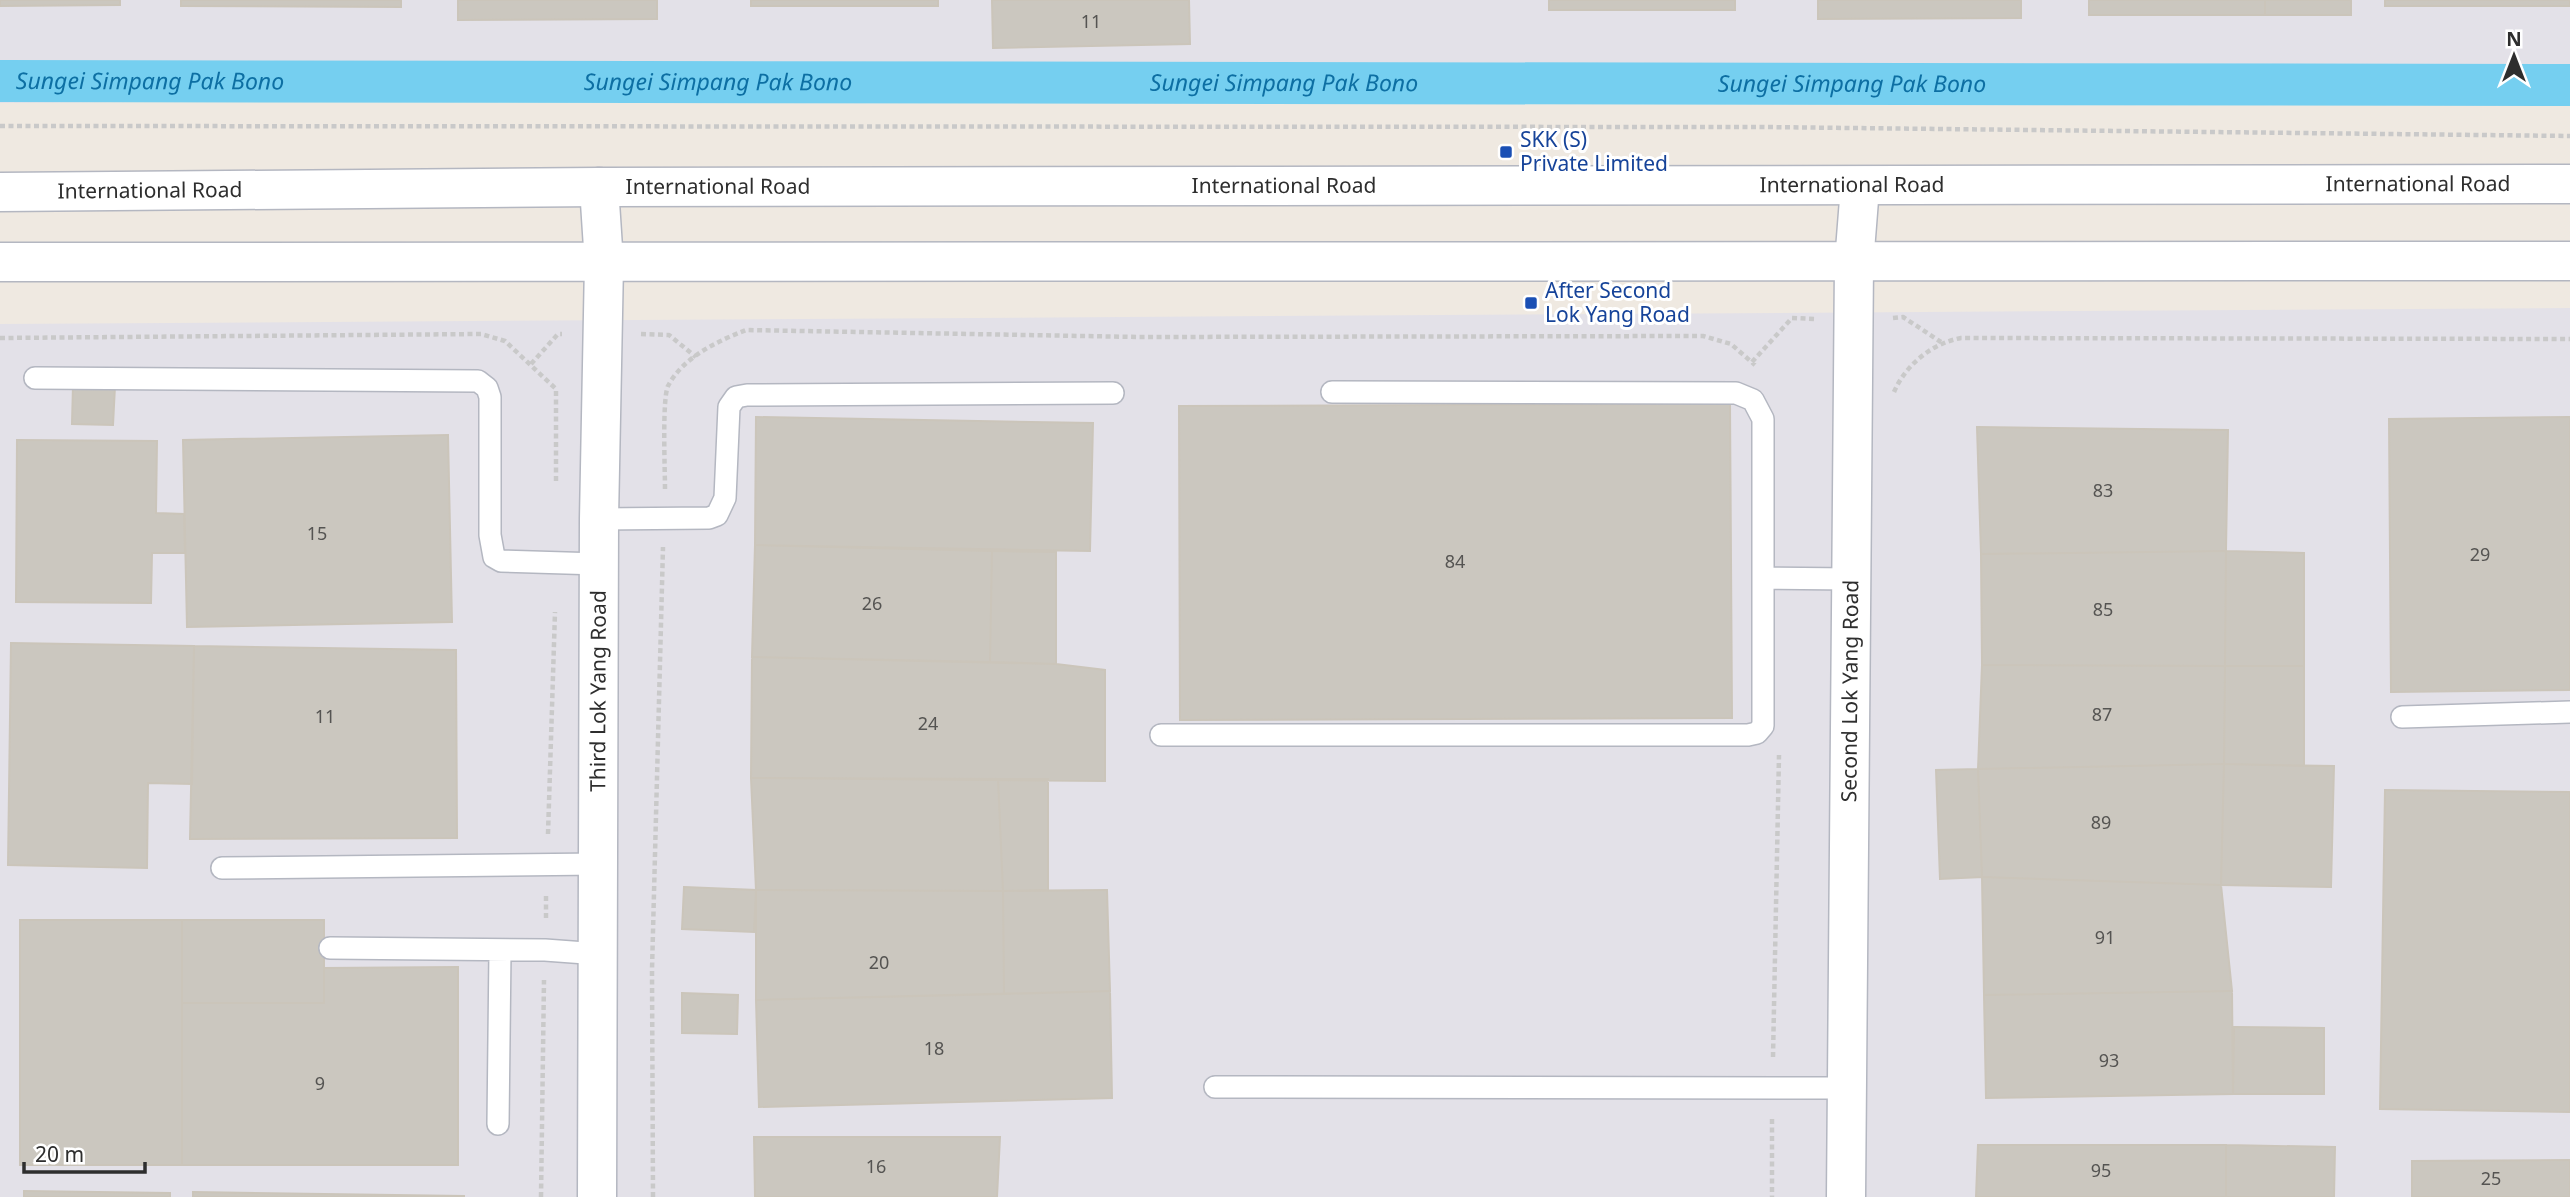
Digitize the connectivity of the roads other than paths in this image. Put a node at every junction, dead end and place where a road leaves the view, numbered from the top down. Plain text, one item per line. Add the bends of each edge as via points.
1 (2570, 184) edge
2 (599, 187) junction
3 (1860, 187) junction
4 (0, 192) edge
5 (2570, 261) edge
6 (0, 262) edge
7 (604, 263) junction
8 (1854, 263) junction
9 (35, 378) dead end
10 (1332, 392) dead end
11 (1113, 393) dead end
12 (599, 519) junction
13 (599, 564) junction
14 (1764, 578) junction
15 (1851, 579) junction
16 (2570, 712) edge
17 (2402, 717) dead end
18 (1161, 735) dead end
19 (599, 864) junction
20 (222, 868) dead end
21 (330, 948) dead end
22 (500, 951) junction
23 (599, 954) junction
24 (1215, 1087) dead end
25 (1847, 1088) junction
26 (498, 1124) dead end
27 (597, 1197) edge
28 (1846, 1197) edge

1 - 3 main road, International Road
2 - 3 main road, International Road
2 - 4 main road, International Road
2 - 7 main road, Third Lok Yang Road
3 - 8 main road, Second Lok Yang Road
5 - 8 main road
6 - 7 main road
7 - 8 main road
7 - 12 main road, Third Lok Yang Road
8 - 15 main road, Second Lok Yang Road
9 - 13 lane via 478,381 490,397 494,557 501,561
10 - 14 lane via 1745,395 1760,408 1763,419
11 - 12 lane via 736,397 726,418 725,498 717,515 709,519
12 - 13 main road, Third Lok Yang Road
13 - 19 main road, Third Lok Yang Road
14 - 15 lane
14 - 18 lane via 1765,718 1757,733
15 - 25 main road, Second Lok Yang Road
16 - 17 lane
19 - 20 lane
19 - 23 main road, Third Lok Yang Road
21 - 22 lane
22 - 23 lane
22 - 26 lane
23 - 27 main road, Third Lok Yang Road
24 - 25 lane
25 - 28 main road, Second Lok Yang Road

